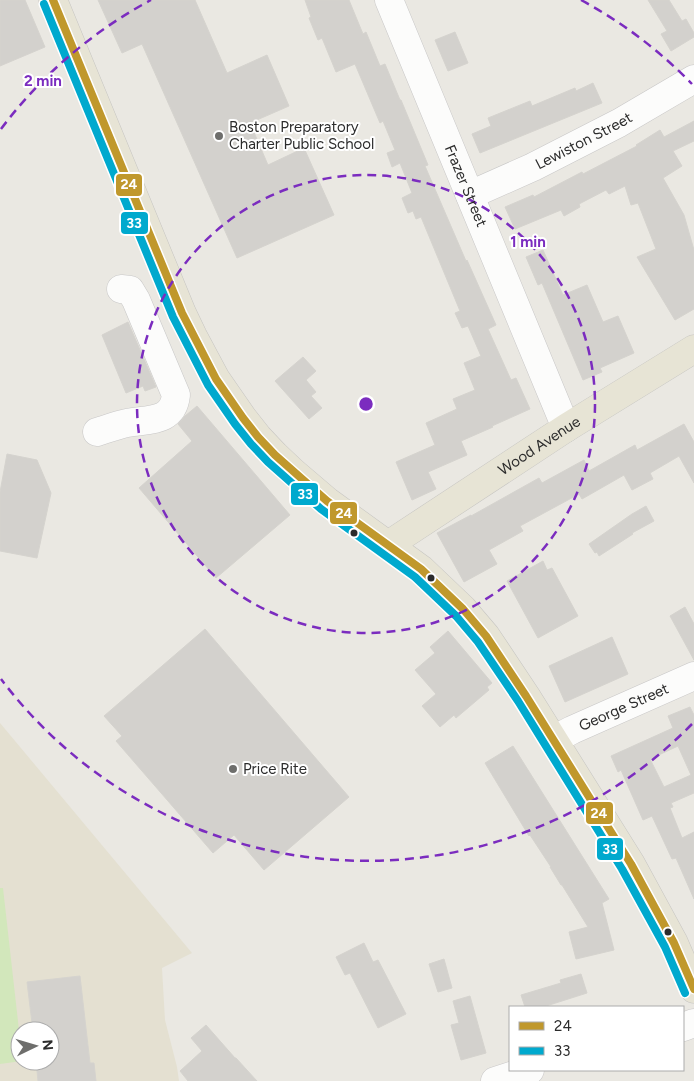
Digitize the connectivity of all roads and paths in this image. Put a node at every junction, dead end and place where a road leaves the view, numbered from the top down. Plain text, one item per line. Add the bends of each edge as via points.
1 (53, 0) edge
2 (390, 0) edge
3 (694, 79) edge
4 (470, 195) junction
5 (121, 289) dead end
6 (694, 349) edge
7 (566, 428) junction
8 (97, 432) dead end
9 (388, 545) junction
10 (694, 676) edge
11 (553, 740) junction
12 (692, 978) edge
13 (527, 1071) edge
14 (495, 1081) edge

1 - 9 main road via 182,313 216,379 274,455 309,487
2 - 4 street, Frazer Street
3 - 4 street, Lewiston Street via 619,123
4 - 7 street, Frazer Street
5 - 8 street via 130,290 136,300 176,395 175,403 161,418
6 - 7 main road, Wood Avenue
7 - 9 main road, Wood Avenue
9 - 11 main road via 421,569 476,623
10 - 11 street, George Street
11 - 12 main road via 638,876
13 - 14 street

